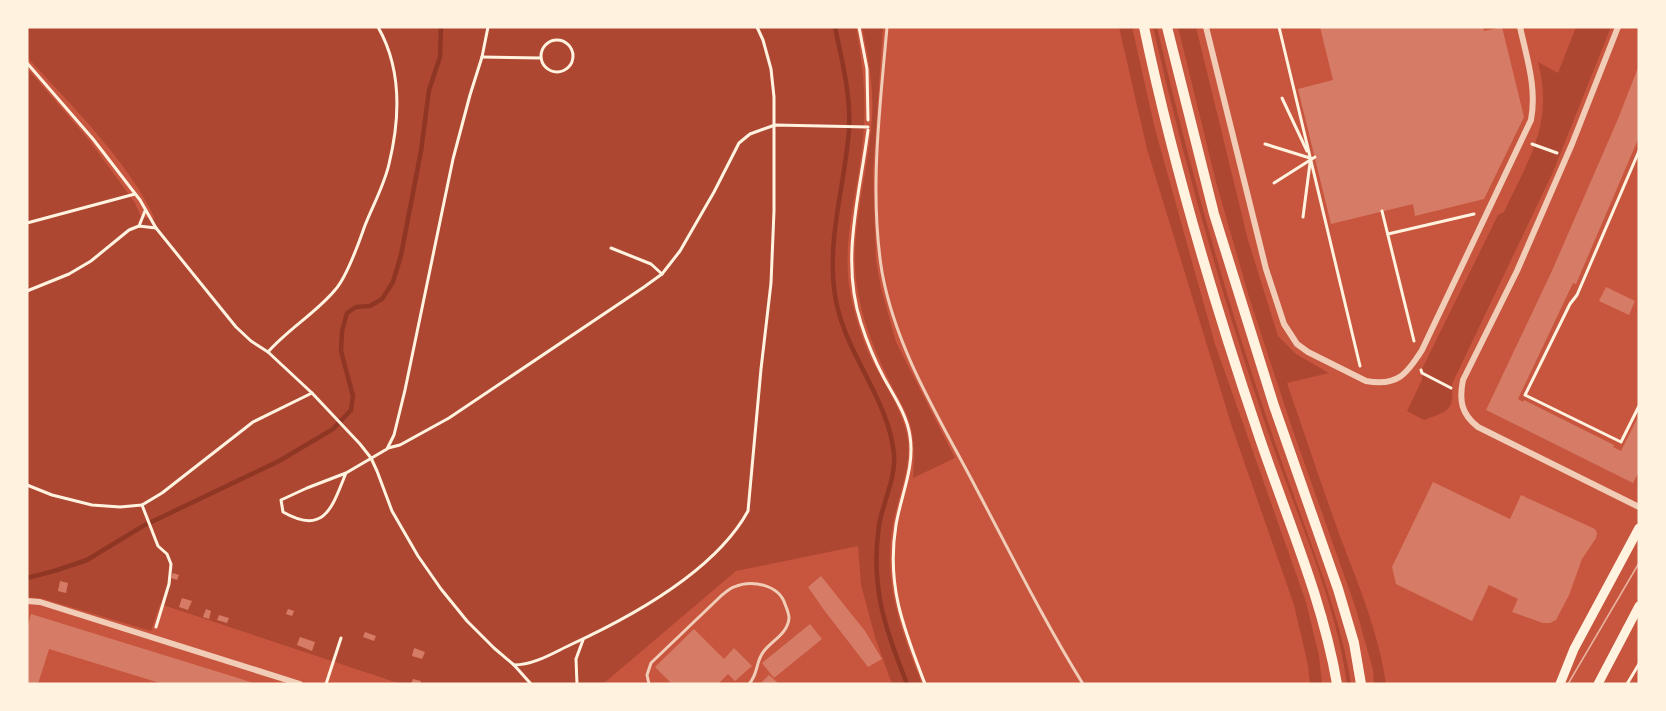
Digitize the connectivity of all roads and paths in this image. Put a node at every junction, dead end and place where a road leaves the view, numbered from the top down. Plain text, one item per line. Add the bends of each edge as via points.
1 (378, 27) edge
2 (488, 27) edge
3 (757, 27) edge
4 (859, 27) edge
5 (887, 27) edge
6 (1144, 27) edge
7 (1167, 27) edge
8 (1206, 27) edge
9 (1279, 27) edge
10 (1520, 27) edge
11 (1618, 27) edge
12 (482, 57) junction
13 (541, 58) junction
14 (27, 63) edge
15 (1282, 98) dead end
16 (775, 125) junction
17 (868, 127) junction
18 (1531, 143) dead end
19 (1265, 144) dead end
20 (1639, 151) edge
21 (1567, 156) junction
22 (1312, 158) junction
23 (1274, 183) dead end
24 (135, 194) junction
25 (146, 210) junction
26 (1382, 211) dead end
27 (1488, 211) junction
28 (1303, 217) dead end
29 (27, 223) edge
30 (139, 226) junction
31 (156, 228) junction
32 (1388, 234) junction
33 (611, 248) dead end
34 (662, 273) junction
35 (27, 291) edge
36 (268, 352) junction
37 (1418, 356) junction
38 (1360, 366) dead end
39 (1453, 389) dead end
40 (312, 393) junction
41 (1639, 406) edge
42 (387, 449) junction
43 (370, 458) junction
44 (346, 473) junction
45 (27, 485) edge
46 (142, 505) junction
47 (1639, 507) edge
48 (1639, 528) edge
49 (27, 601) edge
50 (1639, 606) edge
51 (155, 628) dead end
52 (341, 638) dead end
53 (584, 639) junction
54 (1639, 664) edge
55 (514, 665) junction
56 (300, 684) edge
57 (326, 684) edge
58 (531, 684) edge
59 (577, 684) edge
60 (649, 684) edge
61 (749, 684) edge
62 (925, 684) edge
63 (1083, 684) edge
64 (1337, 684) edge
65 (1361, 684) edge
66 (1560, 684) edge
67 (1598, 684) edge
68 (1627, 684) edge

1 - 36 path via 388,45 399,112 389,166 336,289
2 - 12 path
3 - 16 path via 771,69
4 - 17 path via 867,69
5 - 63 lane via 877,183 878,245 888,300 916,375
6 - 64 main road via 1174,158 1220,320 1326,627
7 - 65 main road via 1233,279 1338,589
8 - 37 street via 1266,269 1290,335 1308,352 1376,383 1400,378
9 - 22 path
10 - 27 street via 1534,103 1531,120
11 - 21 street
12 - 13 path
12 - 42 path via 453,159 404,399
13 - 13 path via 547,69 555,72 564,71 574,56 570,46 553,40 543,48
14 - 24 path
15 - 22 path
16 - 17 path
16 - 34 path via 750,134 740,143 680,251
16 - 53 path via 771,283 748,511 739,529 678,585
17 - 62 path via 852,242 852,283 861,322 910,435 909,474 896,525 894,571 900,616
18 - 21 path
19 - 22 path
20 - 41 path via 1577,295 1525,395 1621,442
21 - 47 street via 1517,271 1463,380 1461,404 1464,414 1478,427
22 - 23 path
22 - 28 path
22 - 38 path
24 - 25 path
24 - 29 path
25 - 30 path
25 - 31 path
26 - 32 path
27 - 32 path
27 - 37 street
30 - 31 path
30 - 35 path via 92,261
31 - 36 path via 236,327
32 - 37 path
33 - 34 path via 651,264
34 - 42 path via 449,418
36 - 40 path
37 - 39 path via 1422,373
40 - 43 path
40 - 46 path via 254,422
42 - 43 path
43 - 44 path
43 - 55 path via 392,511 435,581 467,621
44 - 44 path via 282,500 283,512 293,518 323,518
45 - 46 path via 92,505
46 - 51 path via 158,546 171,564
48 - 66 main road
49 - 56 street
50 - 67 main road
52 - 57 path
53 - 55 path via 541,659
53 - 59 path via 576,659
54 - 68 path
55 - 58 path
60 - 61 lane via 651,663 722,595 734,586 757,584 772,588 783,597 789,617 784,632 763,653 756,676

